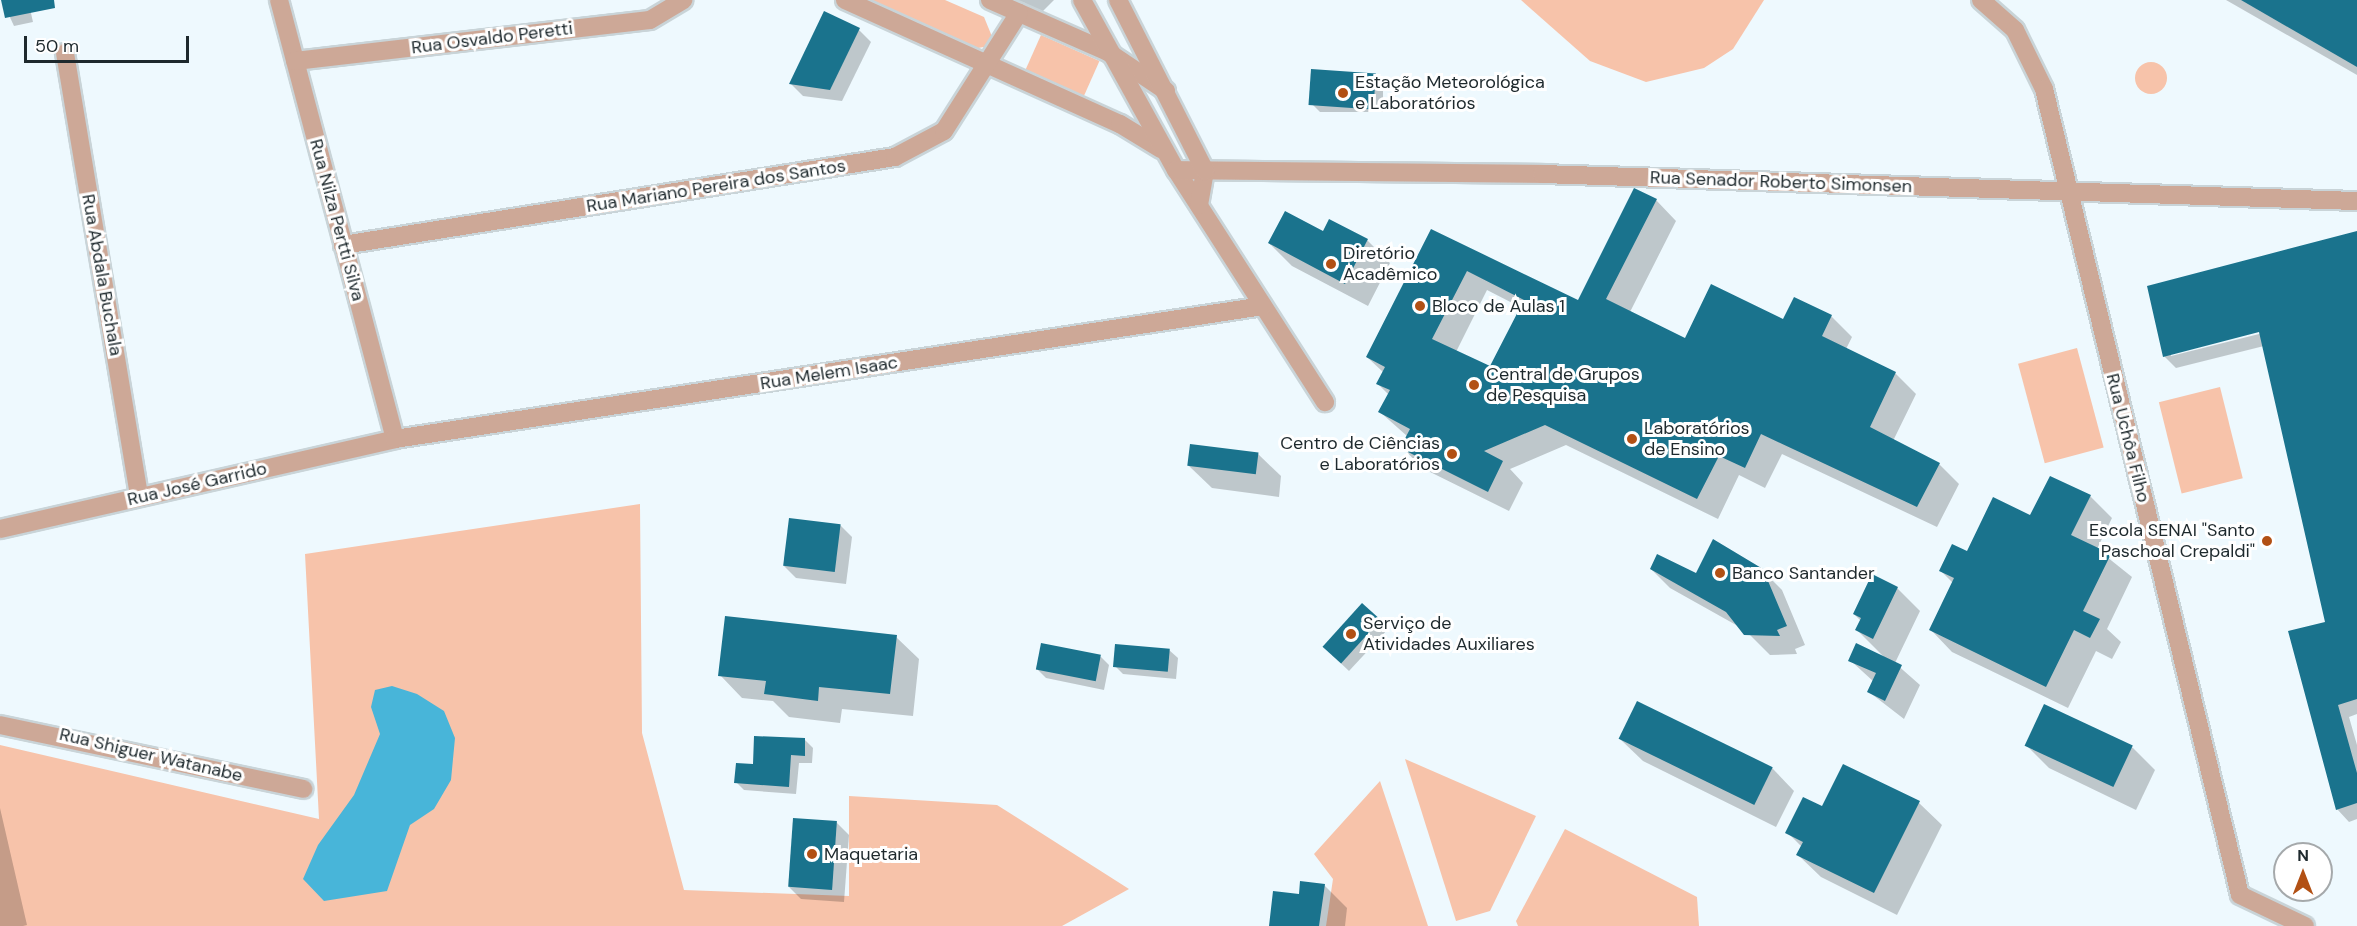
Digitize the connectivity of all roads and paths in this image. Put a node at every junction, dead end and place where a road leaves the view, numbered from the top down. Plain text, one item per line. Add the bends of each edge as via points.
1 (279, 0) edge
2 (683, 0) edge
3 (845, 0) edge
4 (990, 0) edge
5 (1082, 0) edge
6 (1118, 0) edge
7 (1981, 0) edge
8 (1019, 13) junction
9 (65, 52) dead end
10 (1108, 52) junction
11 (295, 61) junction
12 (988, 67) junction
13 (1166, 91) junction
14 (1161, 149) junction
15 (1176, 170) junction
16 (1205, 171) junction
17 (2068, 190) junction
18 (2357, 201) edge
19 (1198, 205) junction
20 (343, 245) junction
21 (1263, 306) junction
22 (1325, 402) dead end
23 (394, 440) junction
24 (139, 497) junction
25 (0, 529) edge
26 (0, 725) edge
27 (303, 789) dead end
28 (2304, 926) edge

1 - 11 street, Rua Nilza Pertti Silva
2 - 11 street, Rua Osvaldo Peretti via 650,20
3 - 12 street
4 - 8 street
5 - 10 street
6 - 13 street
7 - 17 street, Rua Uchôa Filho via 2015,30 2044,89
8 - 10 street
8 - 12 street, Rua Mariano Pereira dos Santos
9 - 24 street, Rua Abdala Buchala
10 - 13 street
10 - 14 street
11 - 20 street, Rua Nilza Pertti Silva
12 - 14 street via 1120,124
12 - 20 street, Rua Mariano Pereira dos Santos via 944,131 895,157
13 - 16 street
14 - 15 street
15 - 16 street, Rua Senador Roberto Simonsen
15 - 19 street
16 - 17 street, Rua Senador Roberto Simonsen
16 - 19 street
17 - 18 street, Rua Senador Roberto Simonsen
17 - 28 street, Rua Uchôa Filho via 2240,895
19 - 21 street
20 - 23 street, Rua Nilza Pertti Silva
21 - 22 street
21 - 23 street, Rua Melem Isaac
23 - 24 street, Rua José Garrido
24 - 25 street, Rua José Garrido
26 - 27 street, Rua Shiguer Watanabe

